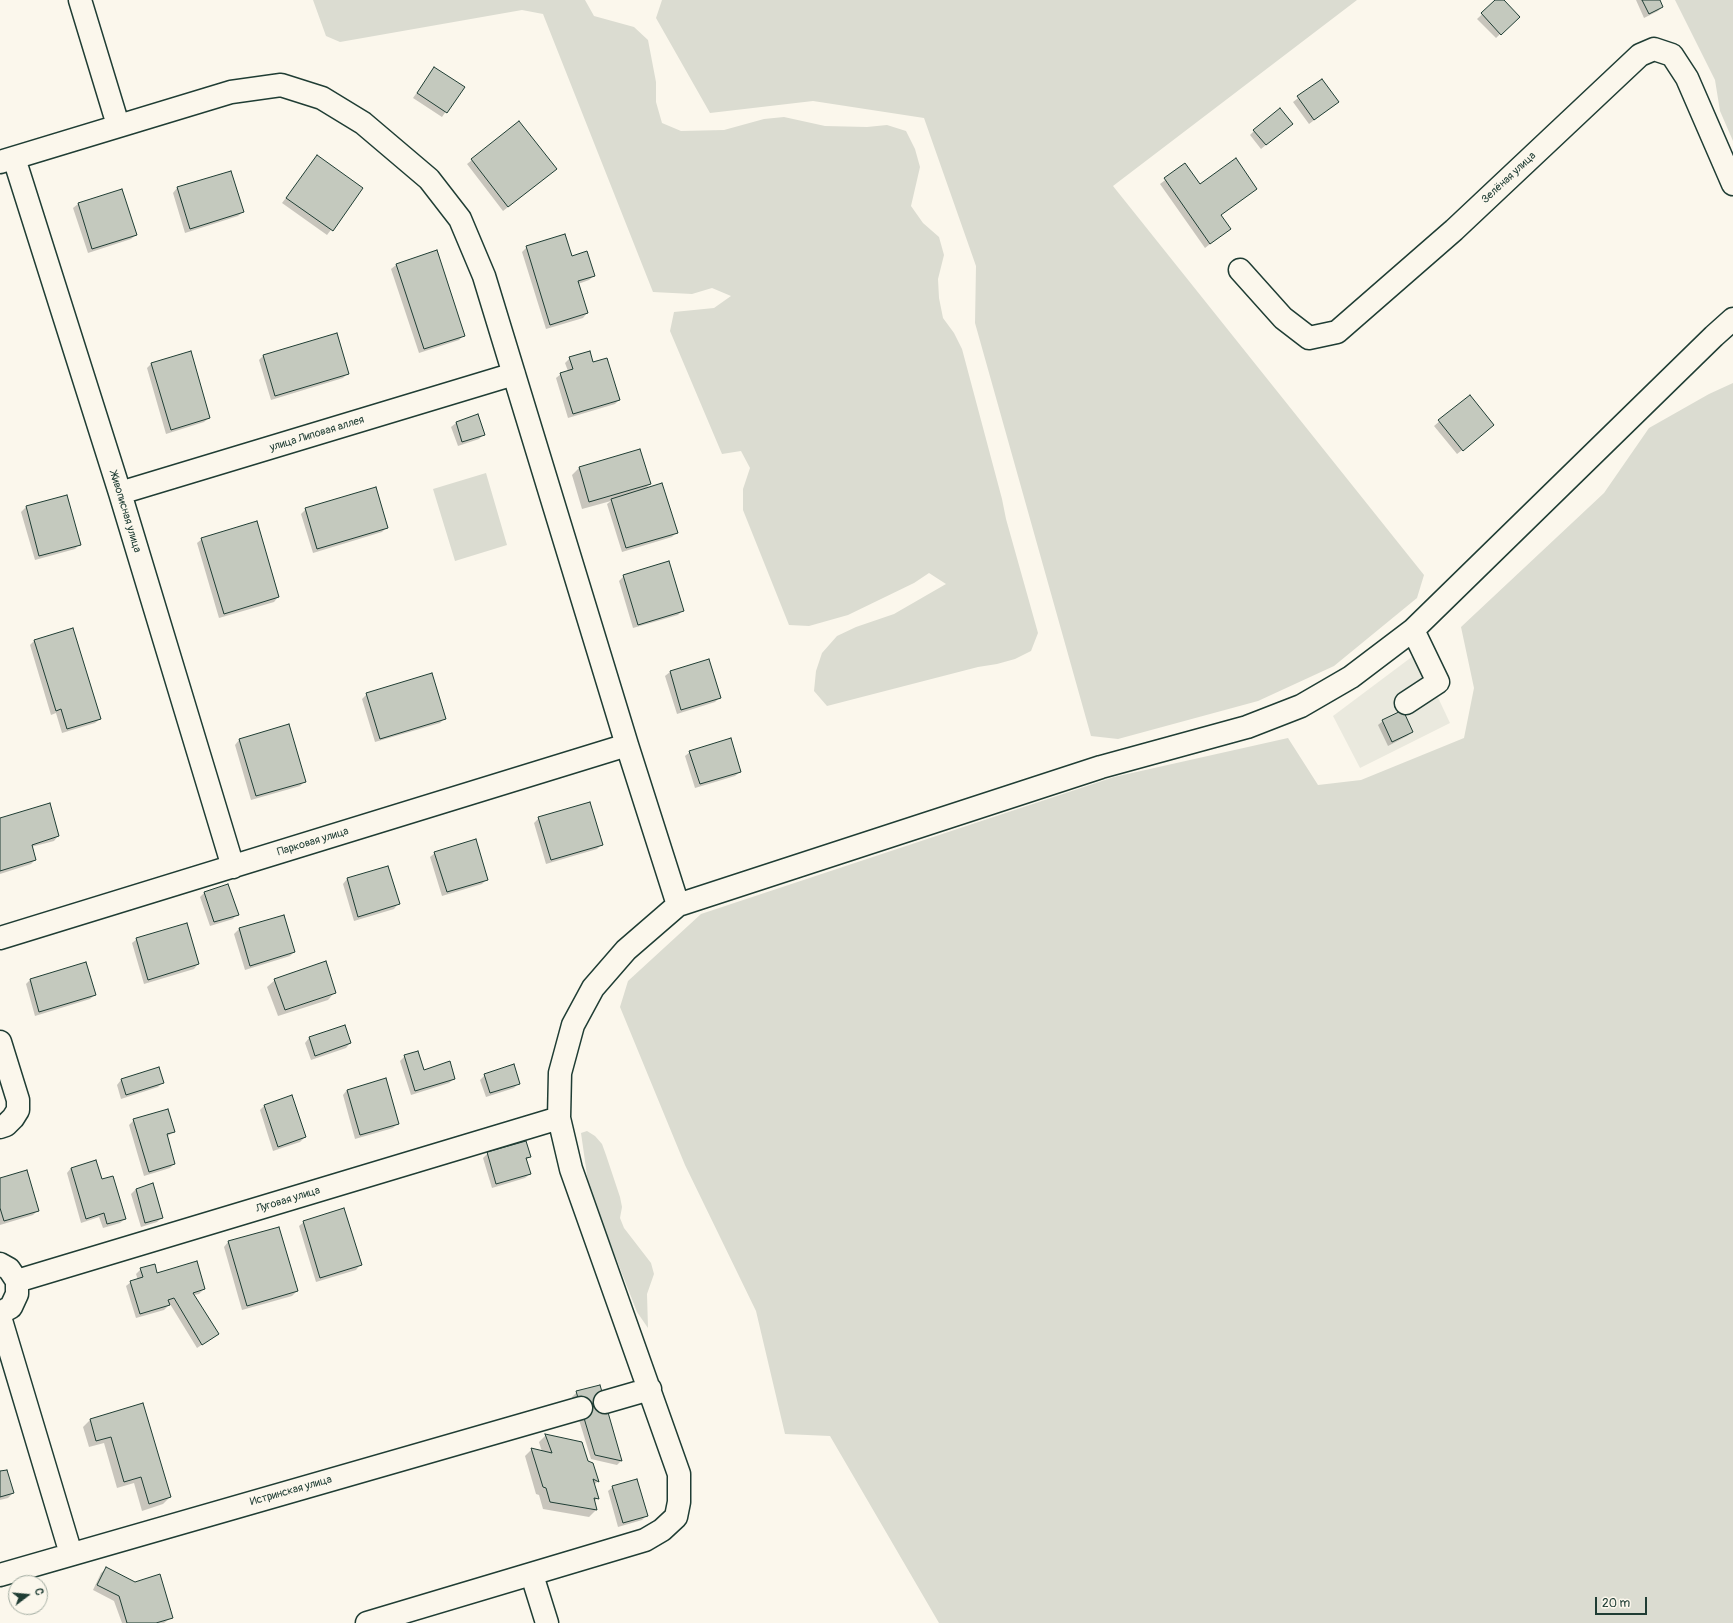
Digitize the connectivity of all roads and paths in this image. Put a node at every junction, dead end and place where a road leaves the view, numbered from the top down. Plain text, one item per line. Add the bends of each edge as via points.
1 (80, 0) edge
2 (118, 125) junction
3 (7, 160) edge
4 (1733, 184) edge
5 (1240, 270) dead end
6 (1733, 319) edge
7 (514, 374) junction
8 (120, 493) junction
9 (1413, 630) junction
10 (1406, 703) dead end
11 (627, 745) junction
12 (233, 867) junction
13 (678, 905) junction
14 (0, 938) edge
15 (0, 1042) edge
16 (559, 1118) junction
17 (0, 1127) edge
18 (0, 1264) edge
19 (17, 1281) junction
20 (0, 1313) edge
21 (0, 1317) edge
22 (650, 1388) junction
23 (605, 1402) dead end
24 (581, 1408) dead end
25 (71, 1554) junction
26 (0, 1575) edge
27 (532, 1575) junction
28 (366, 1623) edge
29 (547, 1623) edge

1 - 2 street
2 - 3 street
2 - 7 street via 231,92 280,85 322,98 363,124 429,179 460,219 484,276
3 - 8 street, Живописная улица
4 - 5 street, Зелёная улица via 1686,78 1672,55 1654,49 1640,55 1454,230 1337,332 1309,338 1283,318
6 - 9 street
7 - 8 street, улица Липовая аллея
7 - 11 street
8 - 12 street, Живописная улица
9 - 10 street via 1438,682
9 - 13 street via 1351,677 1301,706 1247,726 1101,767
11 - 12 street, Парковая улица
11 - 13 street
12 - 14 street, Парковая улица
13 - 16 street via 626,950 593,988 573,1025 560,1073
15 - 17 street via 18,1100 18,1110 14,1118
16 - 19 street, Луговая улица
16 - 22 street via 572,1169
18 - 19 street via 9,1269
19 - 20 street via 17,1294 11,1307
21 - 25 street
22 - 23 street
22 - 27 street via 679,1474 676,1517 662,1530 645,1540
24 - 25 street, Истринская улица
25 - 26 street, Истринская улица
27 - 28 street
27 - 29 street

